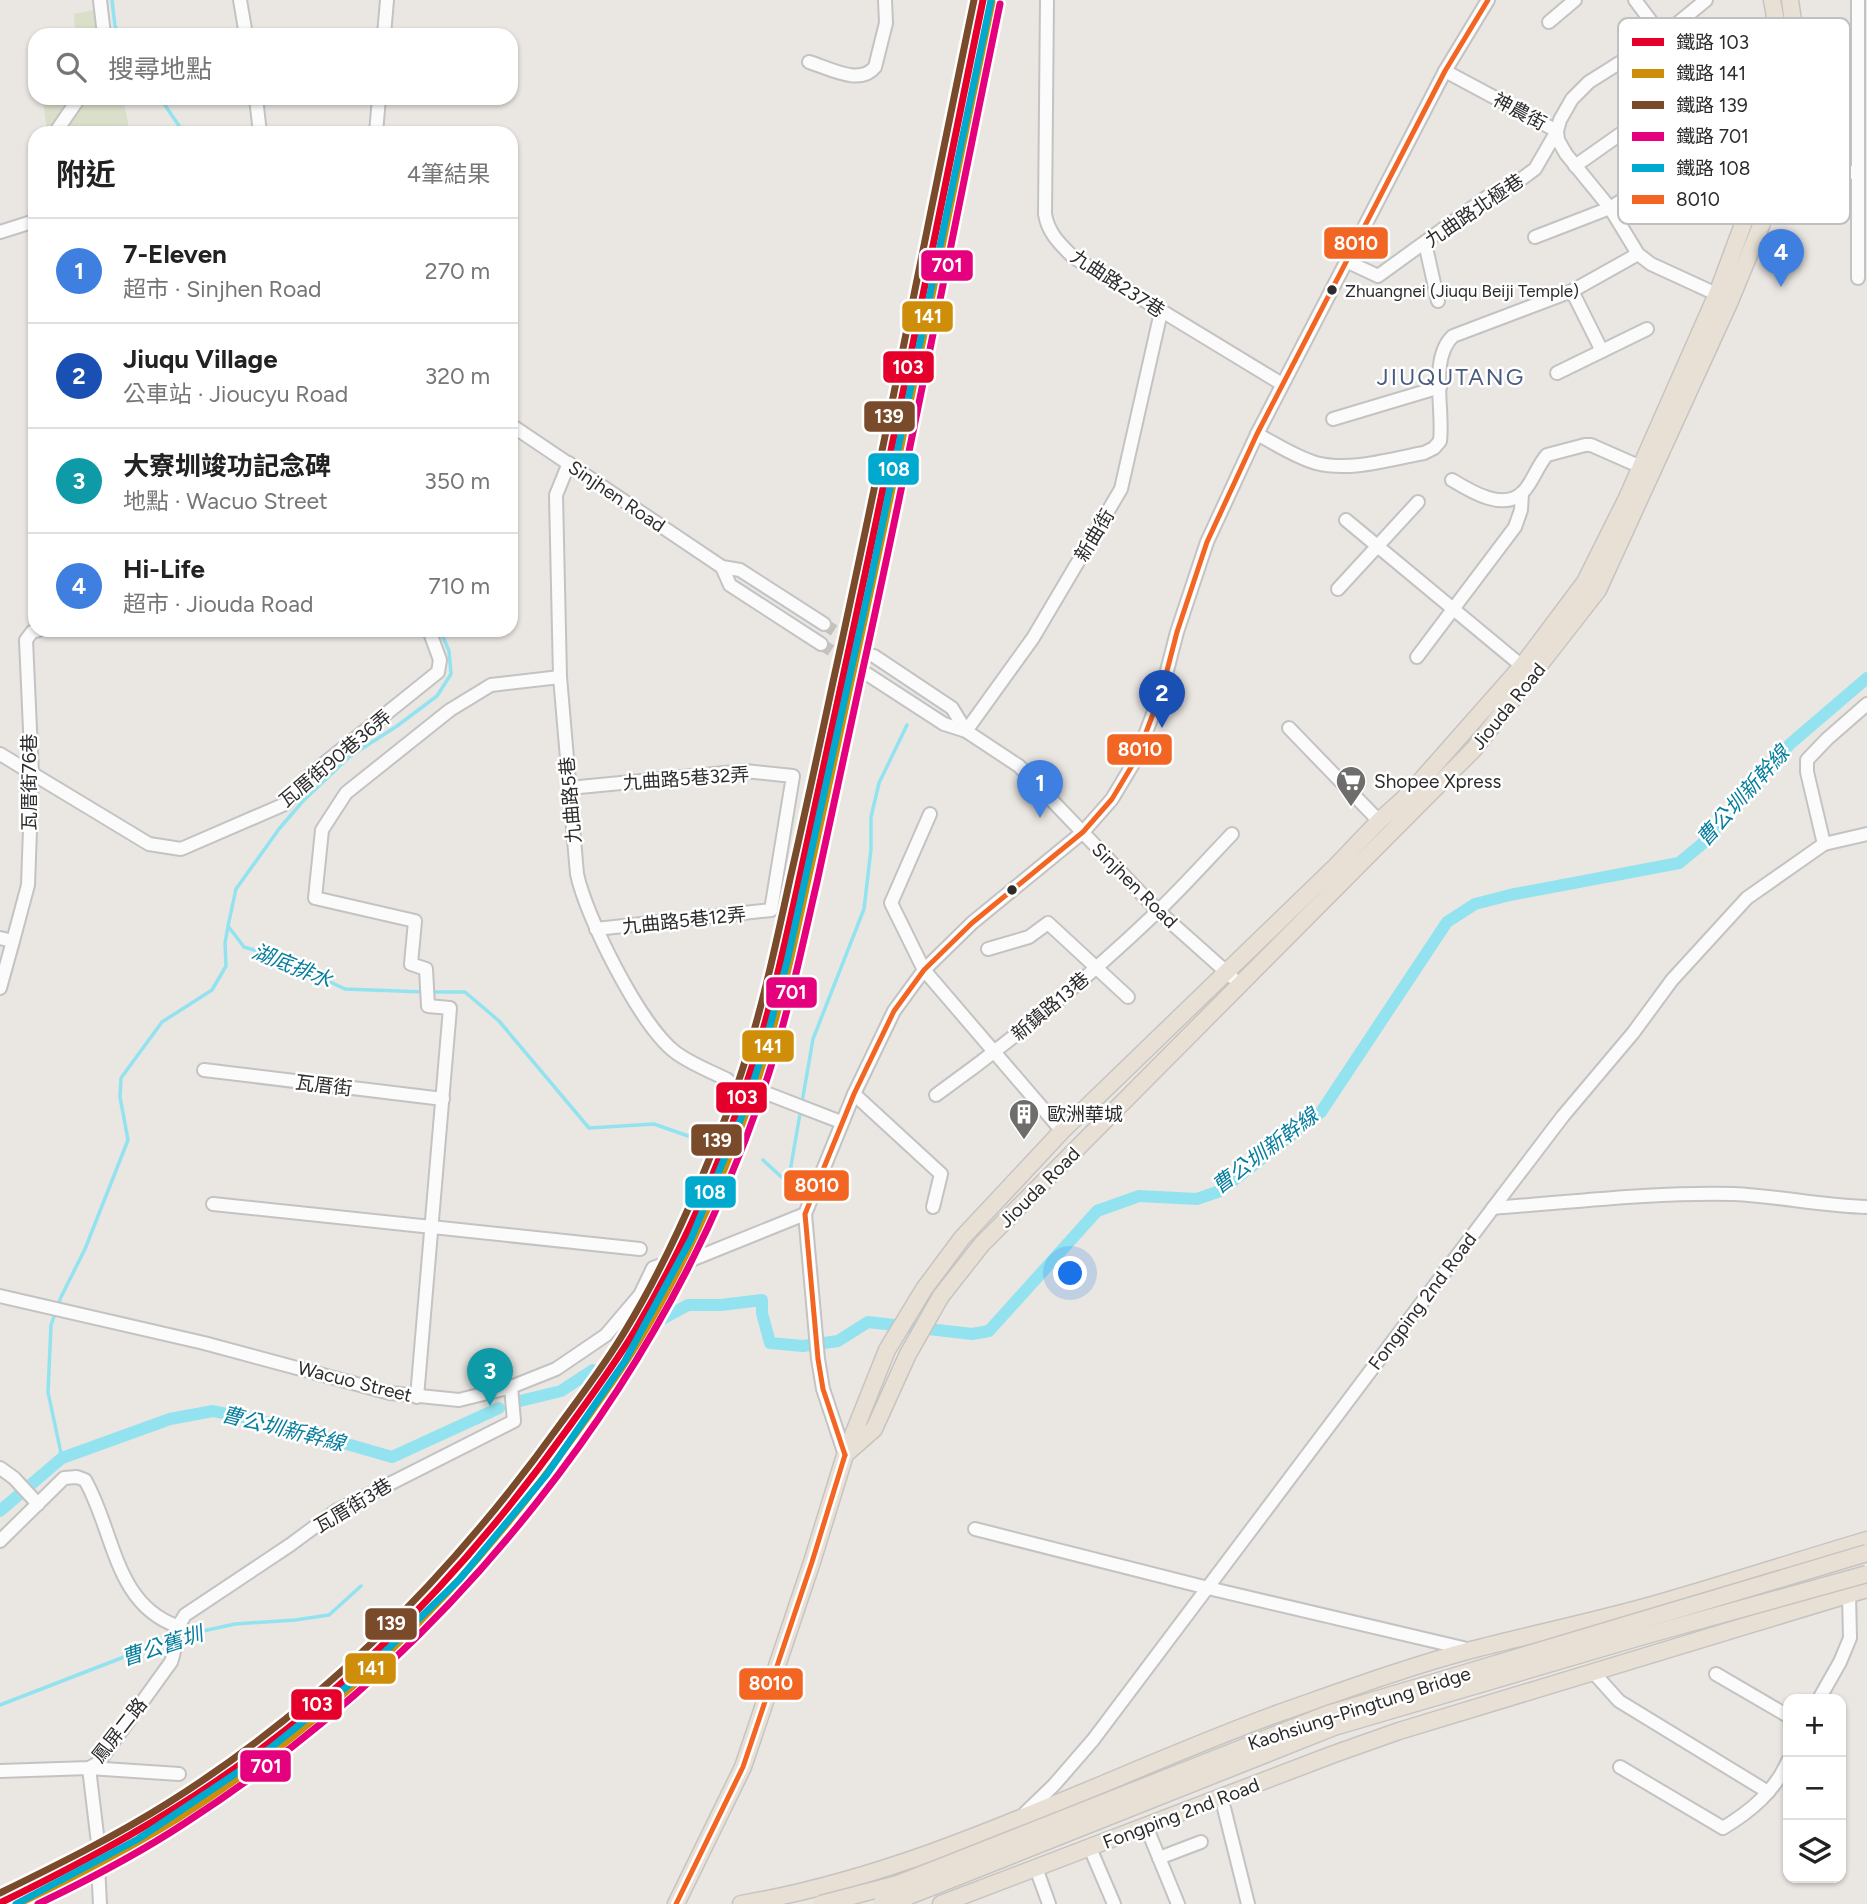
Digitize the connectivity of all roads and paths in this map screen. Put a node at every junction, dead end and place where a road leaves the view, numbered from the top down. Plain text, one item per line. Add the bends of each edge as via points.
1 (100, 0) edge
2 (240, 0) edge
3 (387, 0) edge
4 (885, 0) edge
5 (1047, 0) edge
6 (1488, 0) edge
7 (1576, 0) edge
8 (1634, 0) edge
9 (1706, 0) edge
10 (1772, 0) edge
11 (1790, 0) edge
12 (1858, 0) edge
13 (1648, 18) edge
14 (1684, 18) edge
15 (1775, 18) edge
16 (1793, 18) edge
17 (1549, 22) dead end
18 (103, 28) edge
19 (245, 28) edge
20 (385, 28) edge
21 (809, 62) dead end
22 (1618, 64) edge
23 (1445, 71) junction
24 (74, 105) edge
25 (257, 105) edge
26 (378, 105) edge
27 (60, 126) edge
28 (259, 126) edge
29 (377, 126) edge
30 (1557, 131) junction
31 (1618, 136) edge
32 (1575, 166) junction
33 (1850, 172) edge
34 (1857, 174) junction
35 (1618, 203) edge
36 (1610, 208) junction
37 (1618, 221) edge
38 (28, 223) edge
39 (1620, 224) edge
40 (1745, 224) edge
41 (1760, 224) edge
42 (0, 232) edge
43 (1535, 237) dead end
44 (1425, 243) junction
45 (1638, 254) junction
46 (1346, 261) junction
47 (1858, 278) dead end
48 (1572, 291) junction
49 (1723, 297) junction
50 (1438, 301) dead end
51 (1161, 312) junction
52 (1647, 329) dead end
53 (1602, 351) junction
54 (1557, 373) dead end
55 (1282, 384) junction
56 (1440, 387) junction
57 (1333, 419) dead end
58 (518, 430) edge
59 (1257, 434) junction
60 (569, 463) junction
61 (1641, 467) junction
62 (1452, 480) dead end
63 (1522, 493) junction
64 (1418, 502) dead end
65 (1346, 520) dead end
66 (1377, 546) junction
67 (722, 568) junction
68 (1338, 589) dead end
69 (1453, 610) junction
70 (824, 624) tunnel mouth
71 (28, 637) edge
72 (432, 637) edge
73 (821, 644) tunnel mouth
74 (874, 656) tunnel mouth
75 (1417, 657) dead end
76 (1522, 666) junction
77 (867, 674) tunnel mouth
78 (560, 677) junction
79 (1867, 704) edge
80 (1289, 729) dead end
81 (966, 731) junction
82 (0, 754) edge
83 (32, 774) junction
84 (569, 788) junction
85 (930, 814) dead end
86 (1378, 821) junction
87 (1083, 832) junction
88 (1233, 834) dead end
89 (1867, 834) edge
90 (1824, 844) junction
91 (771, 910) joint
92 (1158, 911) junction
93 (596, 929) junction
94 (7, 944) edge
95 (988, 949) dead end
96 (1095, 967) junction
97 (924, 970) junction
98 (1226, 971) junction
99 (1239, 985) junction
100 (0, 988) edge
101 (1128, 997) dead end
102 (995, 1053) junction
103 (204, 1070) dead end
104 (728, 1080) tunnel mouth
105 (758, 1090) tunnel mouth
106 (853, 1094) junction
107 (936, 1095) dead end
108 (443, 1098) junction
109 (841, 1122) junction
110 (1062, 1131) junction
111 (213, 1204) dead end
112 (933, 1207) dead end
113 (1867, 1207) edge
114 (1493, 1208) junction
115 (805, 1214) junction
116 (432, 1227) junction
117 (640, 1249) dead end
118 (691, 1260) tunnel mouth
119 (667, 1263) tunnel mouth
120 (0, 1296) edge
121 (510, 1387) junction
122 (417, 1397) junction
123 (845, 1455) junction
124 (0, 1468) edge
125 (35, 1501) junction
126 (975, 1529) dead end
127 (1867, 1540) edge
128 (0, 1541) edge
129 (1867, 1553) edge
130 (1867, 1574) edge
131 (1208, 1588) junction
132 (1867, 1589) edge
133 (1849, 1594) junction
134 (176, 1630) junction
135 (1468, 1651) junction
136 (1593, 1672) junction
137 (1716, 1674) dead end
138 (1822, 1694) edge
139 (1783, 1713) edge
140 (89, 1768) junction
141 (1620, 1768) dead end
142 (1783, 1768) edge
143 (0, 1771) edge
144 (179, 1774) dead end
145 (1768, 1792) junction
146 (1224, 1808) dead end
147 (1020, 1818) junction
148 (1146, 1826) junction
149 (1201, 1842) dead end
150 (98, 1843) tunnel mouth
151 (1090, 1848) junction
152 (1159, 1858) junction
153 (98, 1865) tunnel mouth
154 (883, 1868) junction
155 (1036, 1868) junction
156 (100, 1904) edge
157 (676, 1904) edge
158 (741, 1904) edge
159 (821, 1904) edge
160 (881, 1904) edge
161 (901, 1904) edge
162 (941, 1904) edge
163 (1049, 1904) edge
164 (1114, 1904) edge
165 (1178, 1904) edge
166 (1248, 1904) edge

1 - 18 street
2 - 19 street
3 - 20 street
4 - 21 street via 886,23 871,72 858,77
5 - 51 street, 九曲路237巷 via 1047,226 1073,257
6 - 23 street
7 - 17 street
8 - 13 street
9 - 14 street, 九曲路北極巷
10 - 15 main road, Jiouda Road
11 - 16 main road, Jiouda Road
12 - 34 street
22 - 30 street, 九曲路北極巷 via 1572,99
23 - 30 street, 神農街
23 - 46 street
24 - 27 street
25 - 28 street
26 - 29 street
30 - 32 street, 神農街
30 - 44 street, 九曲路北極巷 via 1535,169 1487,197
31 - 32 street
32 - 36 street, 神農街
33 - 34 street
34 - 47 street
35 - 36 street
36 - 37 street, 神農街
36 - 43 street
38 - 42 street
39 - 45 street, 神農街
40 - 49 main road, Jiouda Road
41 - 49 main road, Jiouda Road
44 - 46 street, 九曲路北極巷 via 1378,276
44 - 50 street
45 - 48 street
45 - 49 street, 神農街
46 - 55 street
48 - 53 street
48 - 56 street via 1453,336 1440,356
49 - 61 main road, Jiouda Road
49 - 99 main road, Jiouda Road via 1598,590 1474,749
51 - 55 street, 九曲路237巷
51 - 81 street, 新曲街 via 1121,489 1033,638
52 - 53 street
53 - 54 street
55 - 59 street
56 - 57 street
56 - 59 street via 1440,441 1424,453 1329,466
58 - 60 street, Sinjhen Road
59 - 87 street via 1207,542 1162,691 1136,759 1112,799
60 - 67 street, Sinjhen Road
60 - 78 street, 九曲路5巷 via 556,495
61 - 63 street via 1585,445 1547,455
61 - 76 main road, Jiouda Road via 1585,582
62 - 63 street via 1482,497 1498,500
63 - 69 street via 1515,527
64 - 66 street
65 - 66 street
66 - 68 street
66 - 69 street
67 - 70 street, Sinjhen Road via 740,570
67 - 73 street, Sinjhen Road via 730,585
69 - 75 street
69 - 76 street
71 - 83 street, 瓦厝街76巷
72 - 83 street, 瓦厝街90巷36弄 via 440,660 438,672 312,774 285,804 181,849 149,844
74 - 81 street, Sinjhen Road via 952,708
76 - 86 main road, Jiouda Road via 1409,794
77 - 81 street, Sinjhen Road via 944,724
78 - 84 street, 九曲路5巷
78 - 108 street, 瓦厝街90巷36弄 via 491,685 450,710 346,793 322,830 315,898 415,921 411,964 426,968 428,1006 450,1008
79 - 90 street via 1807,760
80 - 86 street
81 - 87 street, Sinjhen Road via 1019,765
82 - 83 street, 瓦厝街90巷36弄
83 - 94 street, 瓦厝街76巷 via 27,886
84 - 91 street, 九曲路5巷32弄 via 744,771 793,776
84 - 93 street, 九曲路5巷 via 577,874
85 - 97 street via 891,903
86 - 98 main road, Jiouda Road
87 - 92 street, Sinjhen Road
87 - 97 street via 972,923
88 - 92 street, 新鎮路13巷
89 - 90 street, Fongping 2nd Road
90 - 114 street, Fongping 2nd Road via 1747,898 1681,970
91 - 93 street, 九曲路5巷12弄
92 - 96 street, 新鎮路13巷
92 - 98 street, Sinjhen Road
93 - 104 street, 九曲路5巷 via 640,1010 673,1051
94 - 100 street, 瓦厝街76巷
95 - 96 street via 1029,937 1048,923
96 - 101 street
96 - 102 street, 新鎮路13巷
97 - 102 street
97 - 106 street via 894,1011
98 - 99 street, Sinjhen Road
98 - 110 main road, Jiouda Road
99 - 123 main road, Jiouda Road via 982,1244 942,1296 908,1354 874,1429
102 - 107 street, 新鎮路13巷
102 - 110 street
103 - 108 street, 瓦厝街
105 - 109 street
106 - 109 street
106 - 112 street via 941,1174
108 - 116 street
109 - 115 street
110 - 123 main road, Jiouda Road via 962,1238 924,1289 887,1350
111 - 116 street
113 - 114 street via 1679,1194
114 - 131 street, Fongping 2nd Road
115 - 118 street
115 - 123 street via 818,1359
116 - 117 street
116 - 122 street
119 - 121 street, Wacuo Street via 653,1268 640,1295 606,1335 556,1369
120 - 122 street, Wacuo Street
121 - 122 street, Wacuo Street via 459,1399
121 - 134 street, 瓦厝街3巷 via 514,1421 336,1511 185,1615
123 - 157 main road, Jiouda Road via 743,1767
124 - 125 street
125 - 128 street
125 - 134 street via 64,1478 85,1480 118,1566 150,1611
126 - 131 street
127 - 135 main road, Fongping 2nd Road via 1643,1608
129 - 159 main road, Kaohsiung-Pingtung Bridge, bridge via 1328,1714 898,1884
130 - 160 main road, Kaohsiung-Pingtung Bridge, bridge via 1334,1727
131 - 135 street
131 - 147 street, Fongping 2nd Road via 1093,1740
132 - 133 main road
133 - 136 main road, Fongping 2nd Road
133 - 138 street via 1850,1638
134 - 140 street, 鳳屏二路 via 172,1661 98,1763
135 - 147 main road, Fongping 2nd Road via 1278,1714
136 - 145 street via 1619,1701
136 - 148 main road, Fongping 2nd Road via 1334,1754
137 - 139 street
140 - 143 street, 鳳屏二路
140 - 144 street
140 - 150 street
141 - 145 street via 1723,1828
142 - 145 street
146 - 166 street
147 - 154 main road, Fongping 2nd Road
148 - 151 main road, Fongping 2nd Road
148 - 152 street
149 - 152 street
151 - 155 main road, Fongping 2nd Road
151 - 164 street
152 - 165 street
153 - 156 street
154 - 158 main road, Fongping 2nd Road
154 - 161 street
155 - 162 main road, Fongping 2nd Road
155 - 163 street

